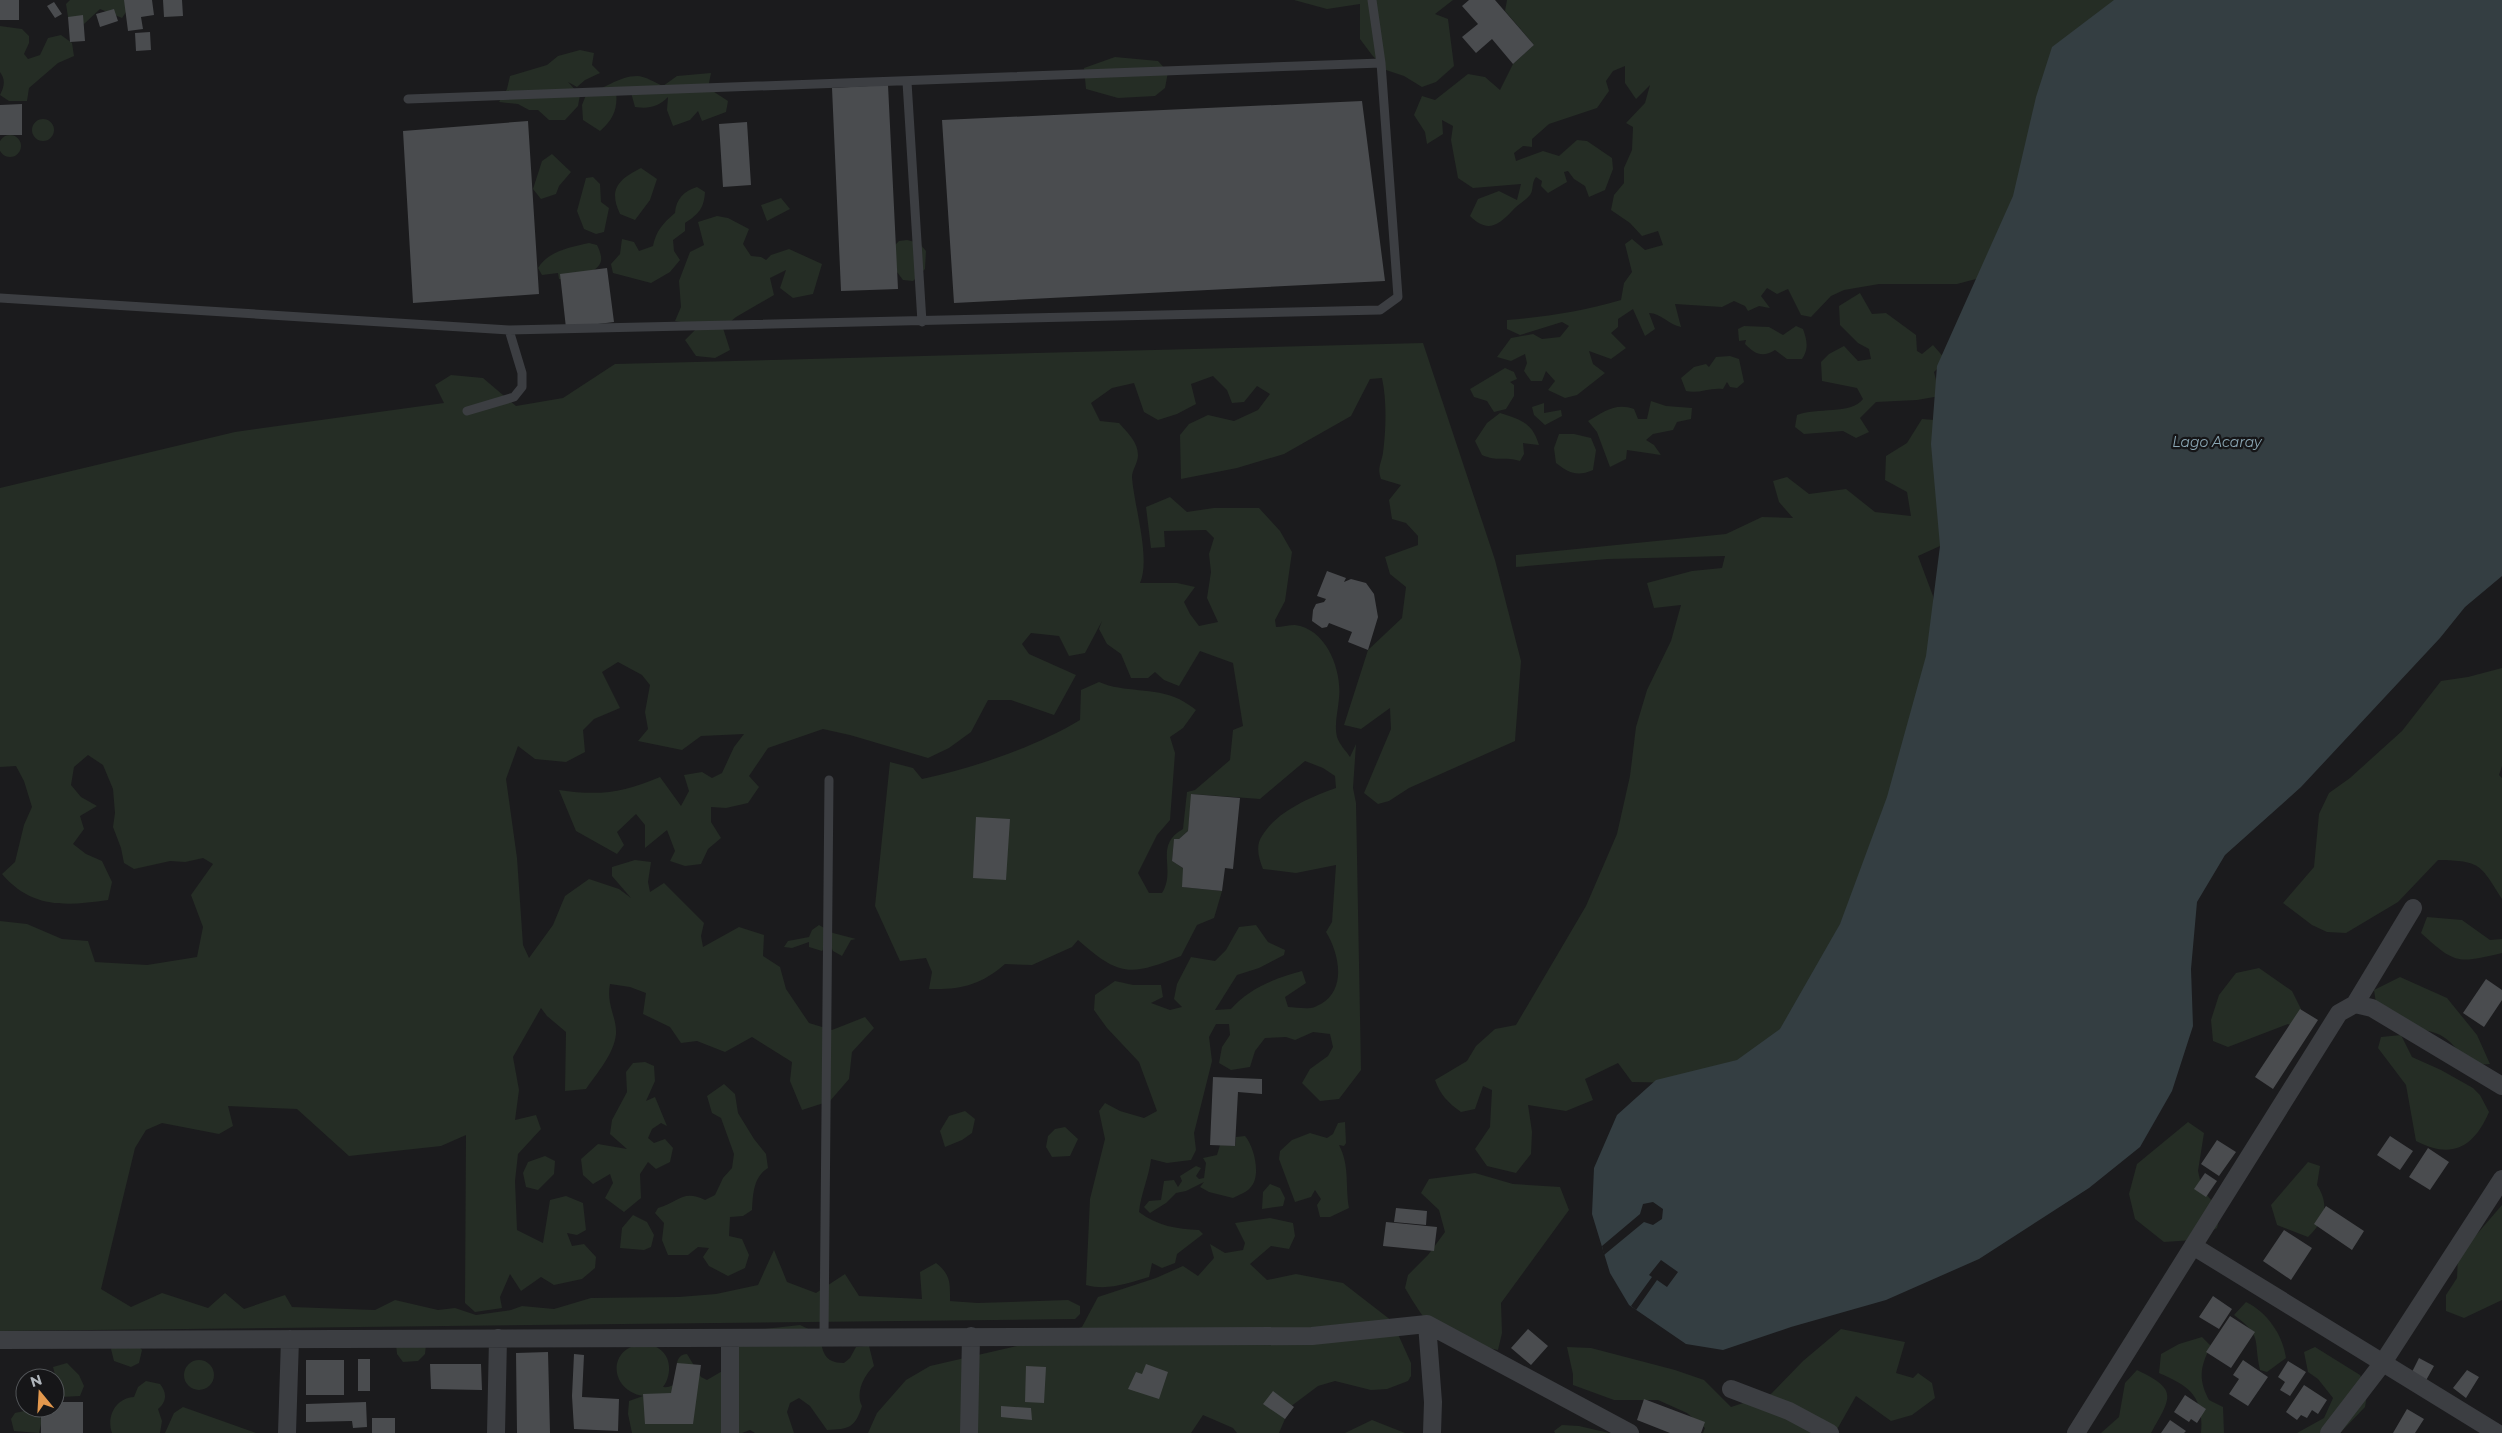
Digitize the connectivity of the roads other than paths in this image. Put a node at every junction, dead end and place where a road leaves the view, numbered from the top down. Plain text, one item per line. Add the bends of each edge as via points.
1 (1372, 0) edge
2 (1381, 63) junction
3 (907, 82) junction
4 (408, 99) dead end
5 (0, 298) edge
6 (922, 322) junction
7 (509, 330) junction
8 (467, 411) dead end
9 (829, 780) dead end
10 (2413, 908) dead end
11 (2356, 1004) junction
12 (2502, 1086) edge
13 (2502, 1179) edge
14 (2193, 1246) junction
15 (1427, 1324) junction
16 (824, 1336) junction
17 (971, 1336) junction
18 (498, 1338) junction
19 (730, 1338) junction
20 (290, 1339) junction
21 (0, 1340) edge
22 (2382, 1364) junction
23 (1731, 1389) dead end
24 (287, 1433) edge
25 (496, 1433) edge
26 (730, 1433) edge
27 (969, 1433) edge
28 (1432, 1433) edge
29 (1630, 1433) edge
30 (1830, 1433) edge
31 (2076, 1433) edge
32 (2328, 1433) edge
33 (2497, 1433) edge

1 - 2 lane
2 - 3 lane
2 - 6 lane via 1398,297 1380,310
3 - 4 lane
3 - 6 lane
5 - 7 lane
6 - 7 lane
7 - 8 lane via 522,373 522,387 514,397
9 - 16 lane
10 - 11 street
11 - 12 street via 2372,1008
11 - 14 street via 2339,1012
13 - 22 street
14 - 22 street
14 - 31 street
15 - 17 street via 1312,1336
15 - 28 street
15 - 29 street
16 - 17 street
16 - 19 street
17 - 27 street
18 - 19 street
18 - 20 street
18 - 25 street
19 - 26 street
20 - 21 street
20 - 24 street
22 - 32 street
22 - 33 street
23 - 30 street via 1789,1412

